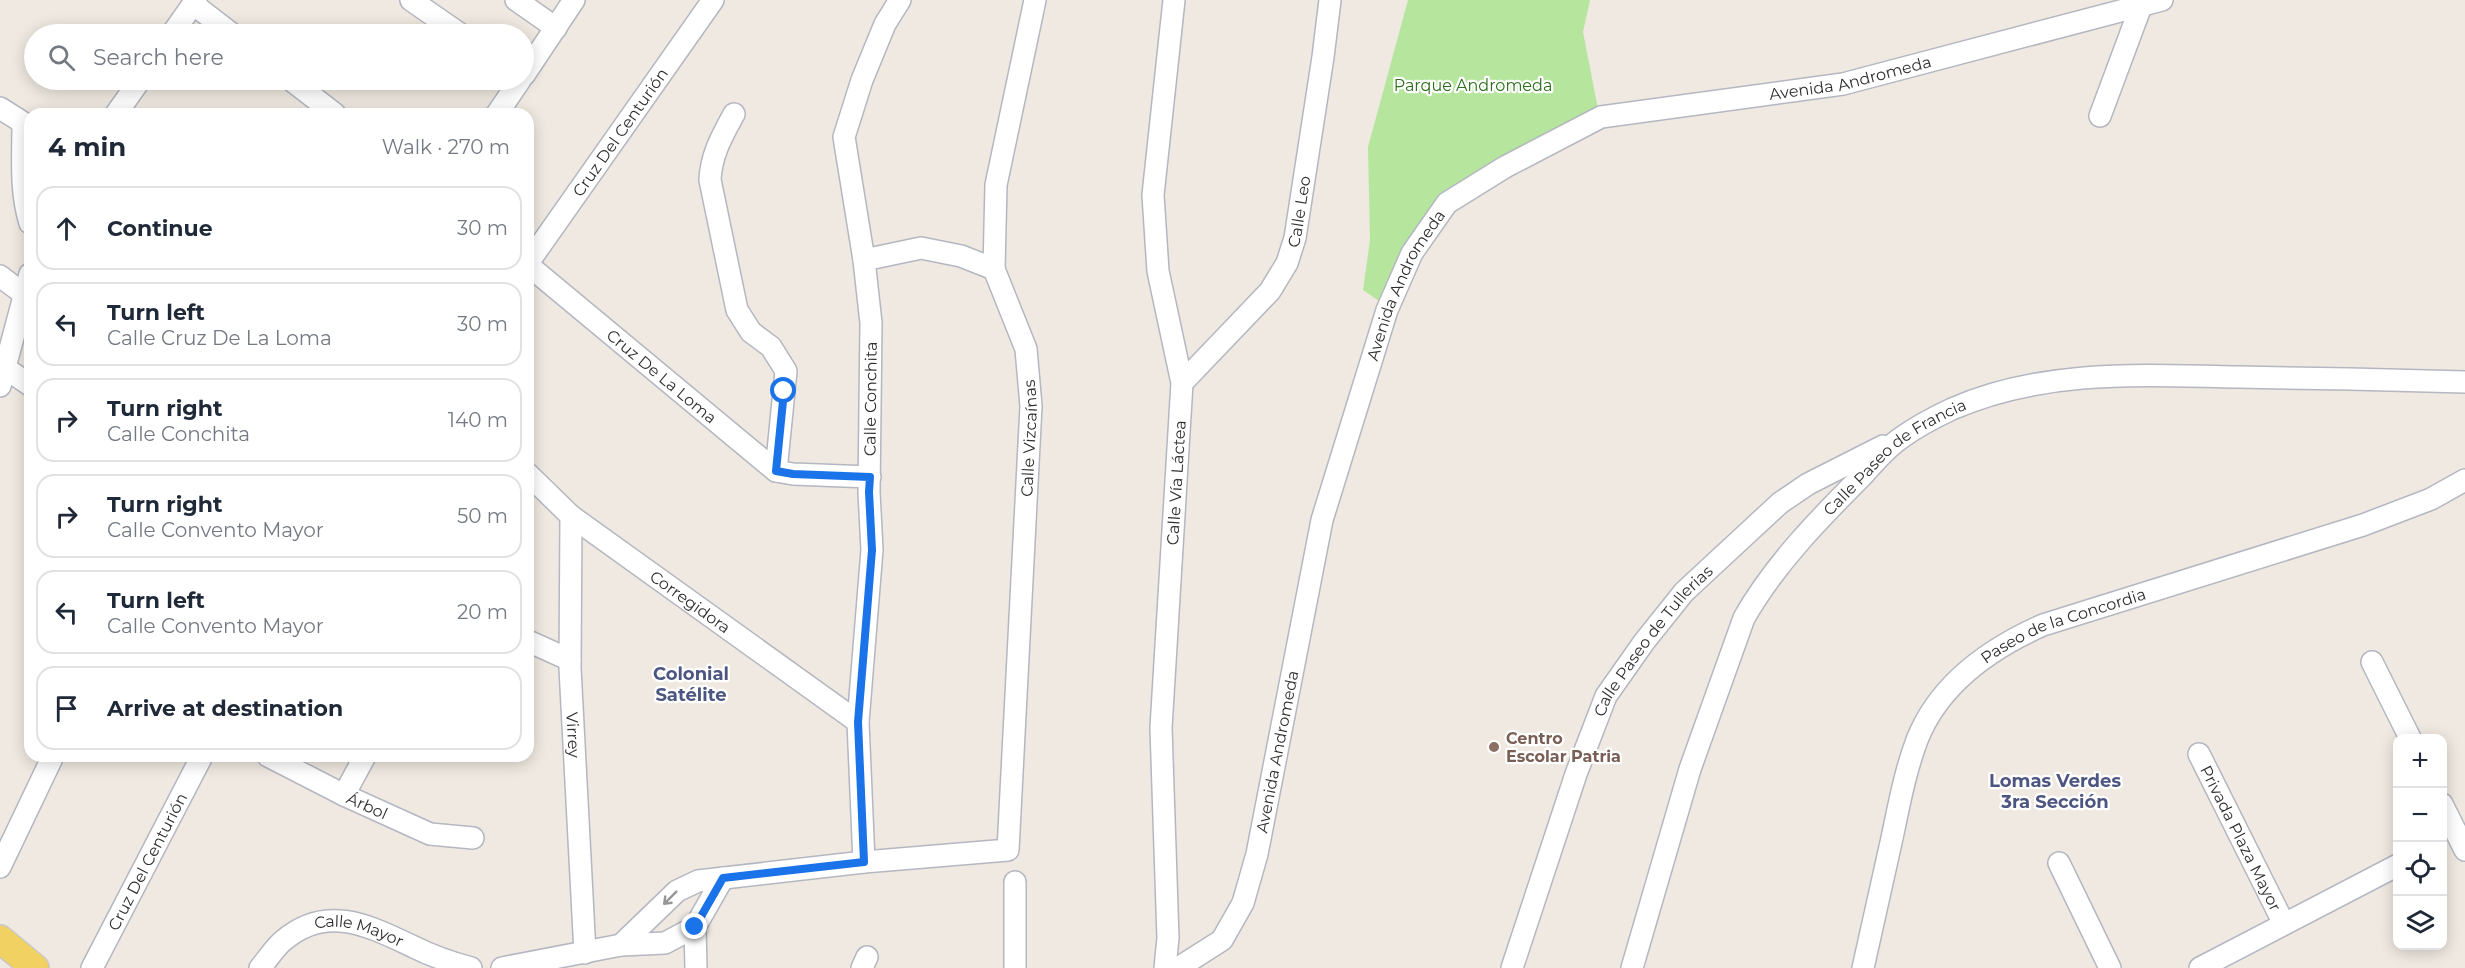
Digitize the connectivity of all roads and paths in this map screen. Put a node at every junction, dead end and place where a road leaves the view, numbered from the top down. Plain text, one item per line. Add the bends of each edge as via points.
1 (411, 0) edge
2 (516, 0) edge
3 (574, 0) edge
4 (712, 0) edge
5 (900, 0) edge
6 (1035, 0) edge
7 (1174, 0) edge
8 (1330, 0) edge
9 (2162, 0) edge
10 (194, 2) edge
11 (2141, 6) junction
12 (179, 24) edge
13 (220, 24) edge
14 (446, 24) edge
15 (556, 28) junction
16 (534, 60) edge
17 (133, 90) edge
18 (304, 90) edge
19 (513, 90) edge
20 (0, 108) edge
21 (120, 108) edge
22 (327, 108) edge
23 (500, 108) edge
24 (734, 114) dead end
25 (2100, 116) dead end
26 (24, 124) edge
27 (24, 161) edge
28 (24, 185) edge
29 (534, 255) edge
30 (864, 260) junction
31 (534, 269) edge
32 (994, 269) junction
33 (0, 276) edge
34 (24, 294) edge
35 (24, 299) edge
36 (2, 377) edge
37 (2465, 382) edge
38 (24, 383) edge
39 (1182, 383) junction
40 (1900, 438) junction
41 (776, 471) junction
42 (870, 477) junction
43 (534, 480) edge
44 (2465, 480) edge
45 (571, 516) junction
46 (534, 644) edge
47 (570, 660) junction
48 (2372, 662) dead end
49 (858, 722) junction
50 (2408, 734) edge
51 (2199, 754) dead end
52 (50, 762) edge
53 (199, 762) edge
54 (280, 762) edge
55 (362, 762) edge
56 (344, 795) junction
57 (2447, 815) edge
58 (473, 838) dead end
59 (2457, 838) edge
60 (864, 862) junction
61 (2059, 863) dead end
62 (0, 867) edge
63 (2393, 867) edge
64 (723, 878) junction
65 (1015, 882) dead end
66 (2284, 924) junction
67 (695, 927) junction
68 (0, 939) edge
69 (621, 945) junction
70 (585, 953) junction
71 (6, 968) edge
72 (13, 968) edge
73 (36, 968) edge
74 (92, 968) edge
75 (260, 968) edge
76 (471, 968) edge
77 (502, 968) edge
78 (696, 968) edge
79 (1015, 968) edge
80 (1165, 968) edge
81 (1178, 968) edge
82 (1512, 968) edge
83 (1632, 968) edge
84 (1863, 968) edge
85 (2110, 968) edge
86 (2200, 968) edge

1 - 14 street
2 - 15 street
3 - 15 street
4 - 29 street, Cruz Del Centurión
5 - 30 street, Calle Conchita via 885,24 862,80 844,137
6 - 32 street, Calle Vizcaínas via 996,185
7 - 39 street, Calle Vía Láctea via 1153,195 1158,271
8 - 39 street, Calle Leo via 1287,263 1270,291
9 - 11 street, Avenida Andromeda
10 - 12 street
10 - 13 street
11 - 25 street
11 - 81 street, Avenida Andromeda via 1843,84 1601,117 1505,167 1447,203 1412,253 1387,310 1322,520 1257,854 1243,903 1222,940
15 - 16 street
17 - 21 street
18 - 22 street
19 - 23 street
20 - 26 street
24 - 41 street via 716,148 710,180 737,310 751,332 771,347 786,371
27 - 28 street
30 - 32 street via 921,248 961,256
30 - 42 street, Calle Conchita via 871,323
31 - 41 street, Cruz De La Loma
32 - 60 street, Calle Vizcaínas via 1026,349 1031,405 1008,850
33 - 34 street
35 - 36 street
36 - 38 street
37 - 40 street, Calle Paseo de Francia via 2117,375 2080,378 2045,382 1983,398 1953,409
39 - 80 street, Calle Vía Láctea via 1161,728 1168,939
40 - 82 street, Calle Paseo de Tullerias via 1808,484 1780,503 1684,592 1644,642 1606,696
40 - 83 street, Calle Paseo de Francia via 1815,522 1744,618 1690,770
41 - 42 street
42 - 49 street, Calle Conchita via 872,550
43 - 45 street, Corregidora
44 - 84 street, Paseo de la Concordia via 2431,499 2363,525 2043,625 1988,653 1946,694 1918,737 1905,774
45 - 47 street, Virrey
45 - 49 street, Corregidora
46 - 47 street
47 - 70 street, Virrey
48 - 50 street
49 - 60 street, Calle Conchita
51 - 66 street, Privada Plaza Mayor
52 - 62 street
53 - 74 street, Cruz Del Centurión
54 - 56 street, Árbol
55 - 56 street
56 - 58 street, Árbol via 430,834
57 - 59 street
60 - 64 street
61 - 85 street
63 - 66 street
64 - 67 street
64 -> 69 street via 698,881 676,891
65 - 79 street
66 - 86 street
67 - 69 street via 665,943
67 - 78 street
68 - 73 main road
69 - 70 street
70 - 77 street
71 - 72 main road via 0,961
75 - 76 street, Calle Mayor via 284,940 301,929 321,922 344,921 364,924

